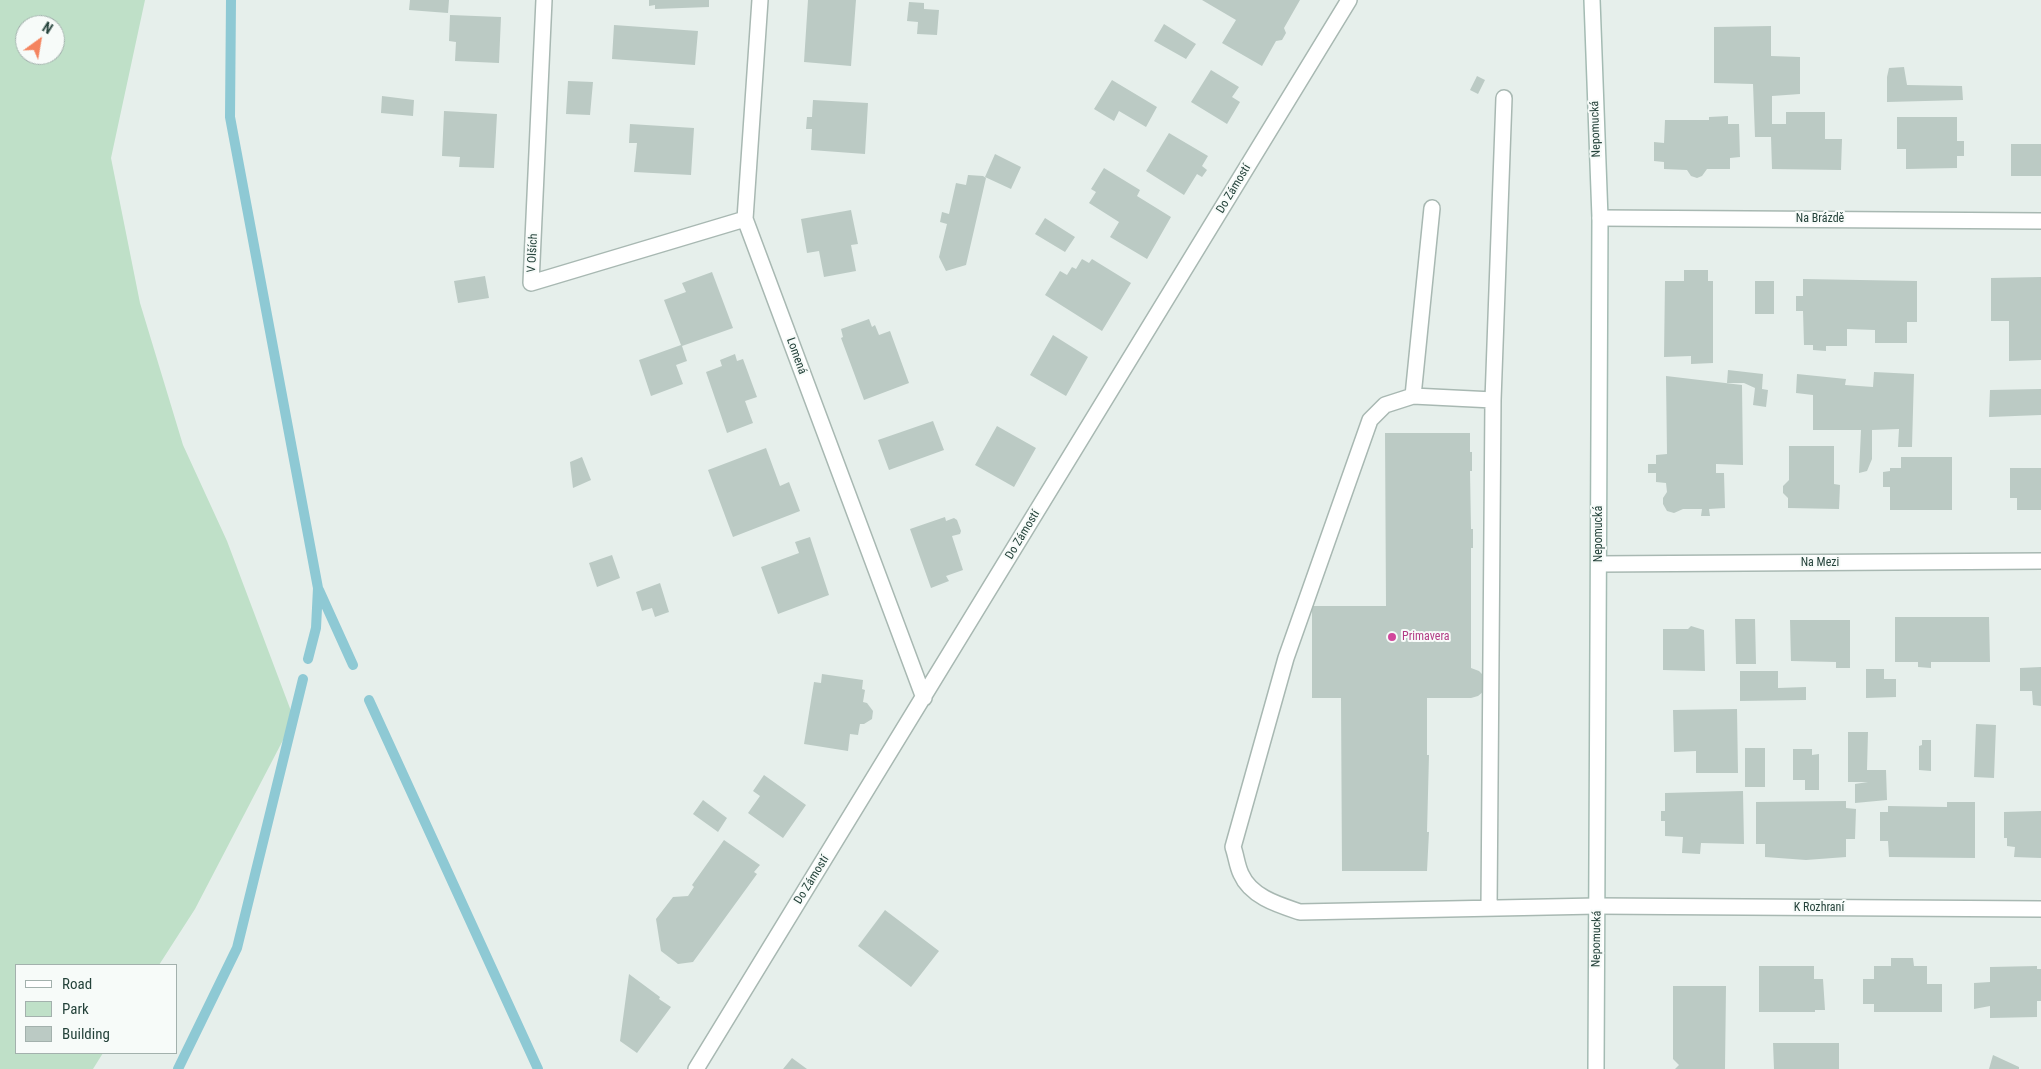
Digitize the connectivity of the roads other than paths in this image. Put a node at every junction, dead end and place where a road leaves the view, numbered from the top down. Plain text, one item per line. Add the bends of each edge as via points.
1 (544, 0) edge
2 (760, 0) edge
3 (1349, 0) edge
4 (1592, 0) edge
5 (1504, 98) dead end
6 (1432, 208) dead end
7 (1600, 218) junction
8 (745, 219) junction
9 (2041, 221) edge
10 (1413, 396) junction
11 (1493, 400) junction
12 (2041, 561) edge
13 (1599, 564) junction
14 (924, 698) junction
15 (1597, 906) junction
16 (1489, 908) junction
17 (2041, 909) edge
18 (696, 1069) edge
19 (1596, 1069) edge

1 - 8 street, V Olších via 531,283
2 - 8 street, Lomená
3 - 14 street, Do Zámostí
4 - 7 street, Nepomucká
5 - 11 street
6 - 10 street
7 - 9 street, Na Brázdě
7 - 13 street, Nepomucká
8 - 14 street, Lomená
10 - 11 street
10 - 16 street, K Rozhraní via 1386,405 1370,420 1286,658 1234,847 1241,875 1254,891 1273,903 1300,912
11 - 16 street
12 - 13 street, Na Mezi
13 - 15 street, Nepomucká
14 - 18 street, Do Zámostí
15 - 16 street, K Rozhraní
15 - 17 street, K Rozhraní
15 - 19 street, Nepomucká

